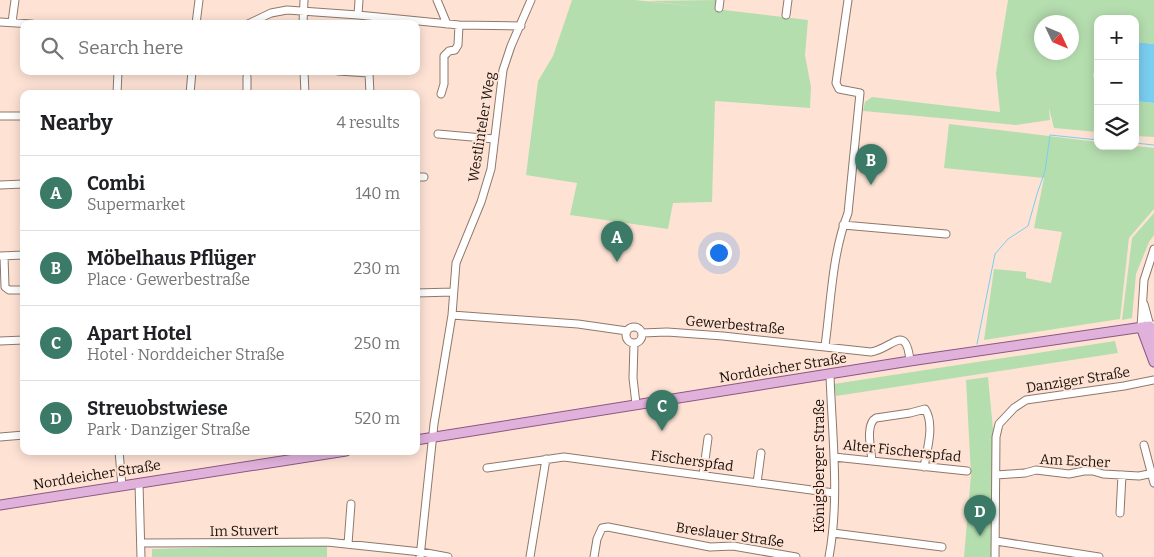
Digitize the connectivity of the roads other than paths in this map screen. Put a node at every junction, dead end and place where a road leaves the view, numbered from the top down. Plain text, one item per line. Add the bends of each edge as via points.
1 (15, 0) edge
2 (198, 0) edge
3 (304, 0) edge
4 (359, 0) edge
5 (437, 0) edge
6 (532, 0) edge
7 (720, 0) edge
8 (788, 0) edge
9 (848, 0) edge
10 (719, 8) dead end
11 (303, 11) junction
12 (358, 15) junction
13 (786, 15) dead end
14 (196, 20) edge
15 (256, 20) edge
16 (303, 20) edge
17 (407, 20) edge
18 (420, 21) edge
19 (0, 22) edge
20 (12, 22) junction
21 (20, 23) edge
22 (447, 24) junction
23 (459, 25) junction
24 (520, 26) junction
25 (118, 75) edge
26 (192, 75) edge
27 (304, 75) edge
28 (369, 75) edge
29 (247, 77) dead end
30 (117, 90) edge
31 (190, 90) edge
32 (246, 90) edge
33 (305, 90) edge
34 (370, 90) edge
35 (441, 94) dead end
36 (0, 116) edge
37 (20, 116) edge
38 (438, 134) dead end
39 (494, 139) junction
40 (420, 177) edge
41 (424, 177) dead end
42 (20, 184) edge
43 (0, 185) edge
44 (843, 225) junction
45 (946, 234) dead end
46 (1154, 249) edge
47 (20, 255) edge
48 (2, 256) edge
49 (20, 290) edge
50 (453, 292) junction
51 (420, 294) edge
52 (452, 315) junction
53 (1148, 326) edge
54 (627, 331) junction
55 (642, 333) junction
56 (20, 340) edge
57 (0, 341) edge
58 (634, 343) junction
59 (826, 346) junction
60 (910, 361) junction
61 (1154, 362) edge
62 (830, 375) junction
63 (1154, 380) edge
64 (636, 404) junction
65 (20, 435) edge
66 (0, 436) edge
67 (432, 437) junction
68 (708, 438) dead end
69 (420, 439) edge
70 (1144, 445) dead end
71 (761, 453) dead end
72 (119, 455) edge
73 (320, 455) edge
74 (834, 457) junction
75 (546, 458) junction
76 (872, 461) junction
77 (924, 467) junction
78 (486, 468) dead end
79 (967, 471) dead end
80 (1153, 473) edge
81 (996, 475) junction
82 (1122, 475) junction
83 (703, 476) junction
84 (139, 483) junction
85 (757, 483) junction
86 (1154, 484) edge
87 (122, 486) junction
88 (834, 493) junction
89 (0, 504) edge
90 (351, 504) dead end
91 (1120, 513) dead end
92 (833, 533) junction
93 (996, 542) junction
94 (141, 543) junction
95 (348, 544) junction
96 (942, 547) dead end
97 (421, 554) edge
98 (141, 557) edge
99 (448, 557) edge
100 (530, 557) edge
101 (594, 557) edge
102 (796, 557) edge
103 (828, 557) edge
104 (995, 557) edge
105 (1099, 557) edge

1 - 20 street
2 - 14 street
3 - 11 street
4 - 12 street
5 - 22 street
6 - 24 street, Westlinteler Weg
7 - 10 street
8 - 13 street
9 - 44 street via 836,83 839,89 860,93 848,213
11 - 12 street
11 - 15 street via 271,13
11 - 16 street
12 - 17 street
18 - 22 street
19 - 20 street
20 - 21 street
22 - 23 street
23 - 24 street
23 - 35 street via 456,50 444,56
24 - 39 street, Westlinteler Weg via 502,70
25 - 30 street
26 - 31 street
27 - 33 street
28 - 34 street
29 - 32 street
36 - 37 street
38 - 39 street
39 - 50 street, Westlinteler Weg via 487,186 456,263
40 - 41 street
42 - 43 street
44 - 45 street
44 - 59 street
46 - 53 street via 1146,269 1142,298
47 - 48 street
48 - 49 street via 5,287
50 - 51 street
50 - 52 street, Westlinteler Weg
52 - 54 street, Gewerbestraße via 578,324
52 - 67 street, Westlinteler Weg
53 - 60 main road, Norddeicher Straße
53 - 61 main road via 1145,340
54 - 55 street, Gewerbestraße via 636,327
54 - 58 street via 627,339
55 - 58 street via 640,341
55 - 59 street, Gewerbestraße via 676,332
56 - 57 street
58 - 64 street
59 - 60 street, Gewerbestraße via 872,352 901,340 908,348
60 - 62 main road, Norddeicher Straße
62 - 64 main road, Norddeicher Straße
62 - 74 street, Königsberger Straße
63 - 81 street, Danziger Straße via 1019,403 999,424
64 - 67 main road, Norddeicher Straße
65 - 66 street
67 - 69 main road, Norddeicher Straße
67 - 97 street, Westlinteler Weg
68 - 83 street
70 - 80 street
71 - 85 street
72 - 87 street
73 - 84 main road, Norddeicher Straße
74 - 76 street, Alter Fischerspfad
74 - 88 street, Königsberger Straße
75 - 78 street, Fischerspfad
75 - 83 street, Fischerspfad via 564,457
75 - 100 street
76 - 77 street, Alter Fischerspfad
76 - 77 street via 872,420 925,409 929,416
77 - 79 street, Alter Fischerspfad
80 - 82 street, Am Escher
80 - 86 street
81 - 82 street, Am Escher via 1036,470
81 - 93 street, Danziger Straße
82 - 91 street, Am Escher
83 - 85 street, Fischerspfad
84 - 87 main road, Norddeicher Straße
84 - 94 street
85 - 88 street, Fischerspfad
87 - 89 main road, Norddeicher Straße
88 - 92 street, Königsberger Straße
90 - 95 street
92 - 96 street
92 - 103 street, Königsberger Straße
93 - 104 street, Danziger Straße
93 - 105 street
94 - 95 street, Im Stuvert
94 - 98 street
95 - 97 street, Im Stuvert
97 - 99 street, Im Stuvert
101 - 102 street, Breslauer Straße via 602,528 608,527 710,547 733,546

